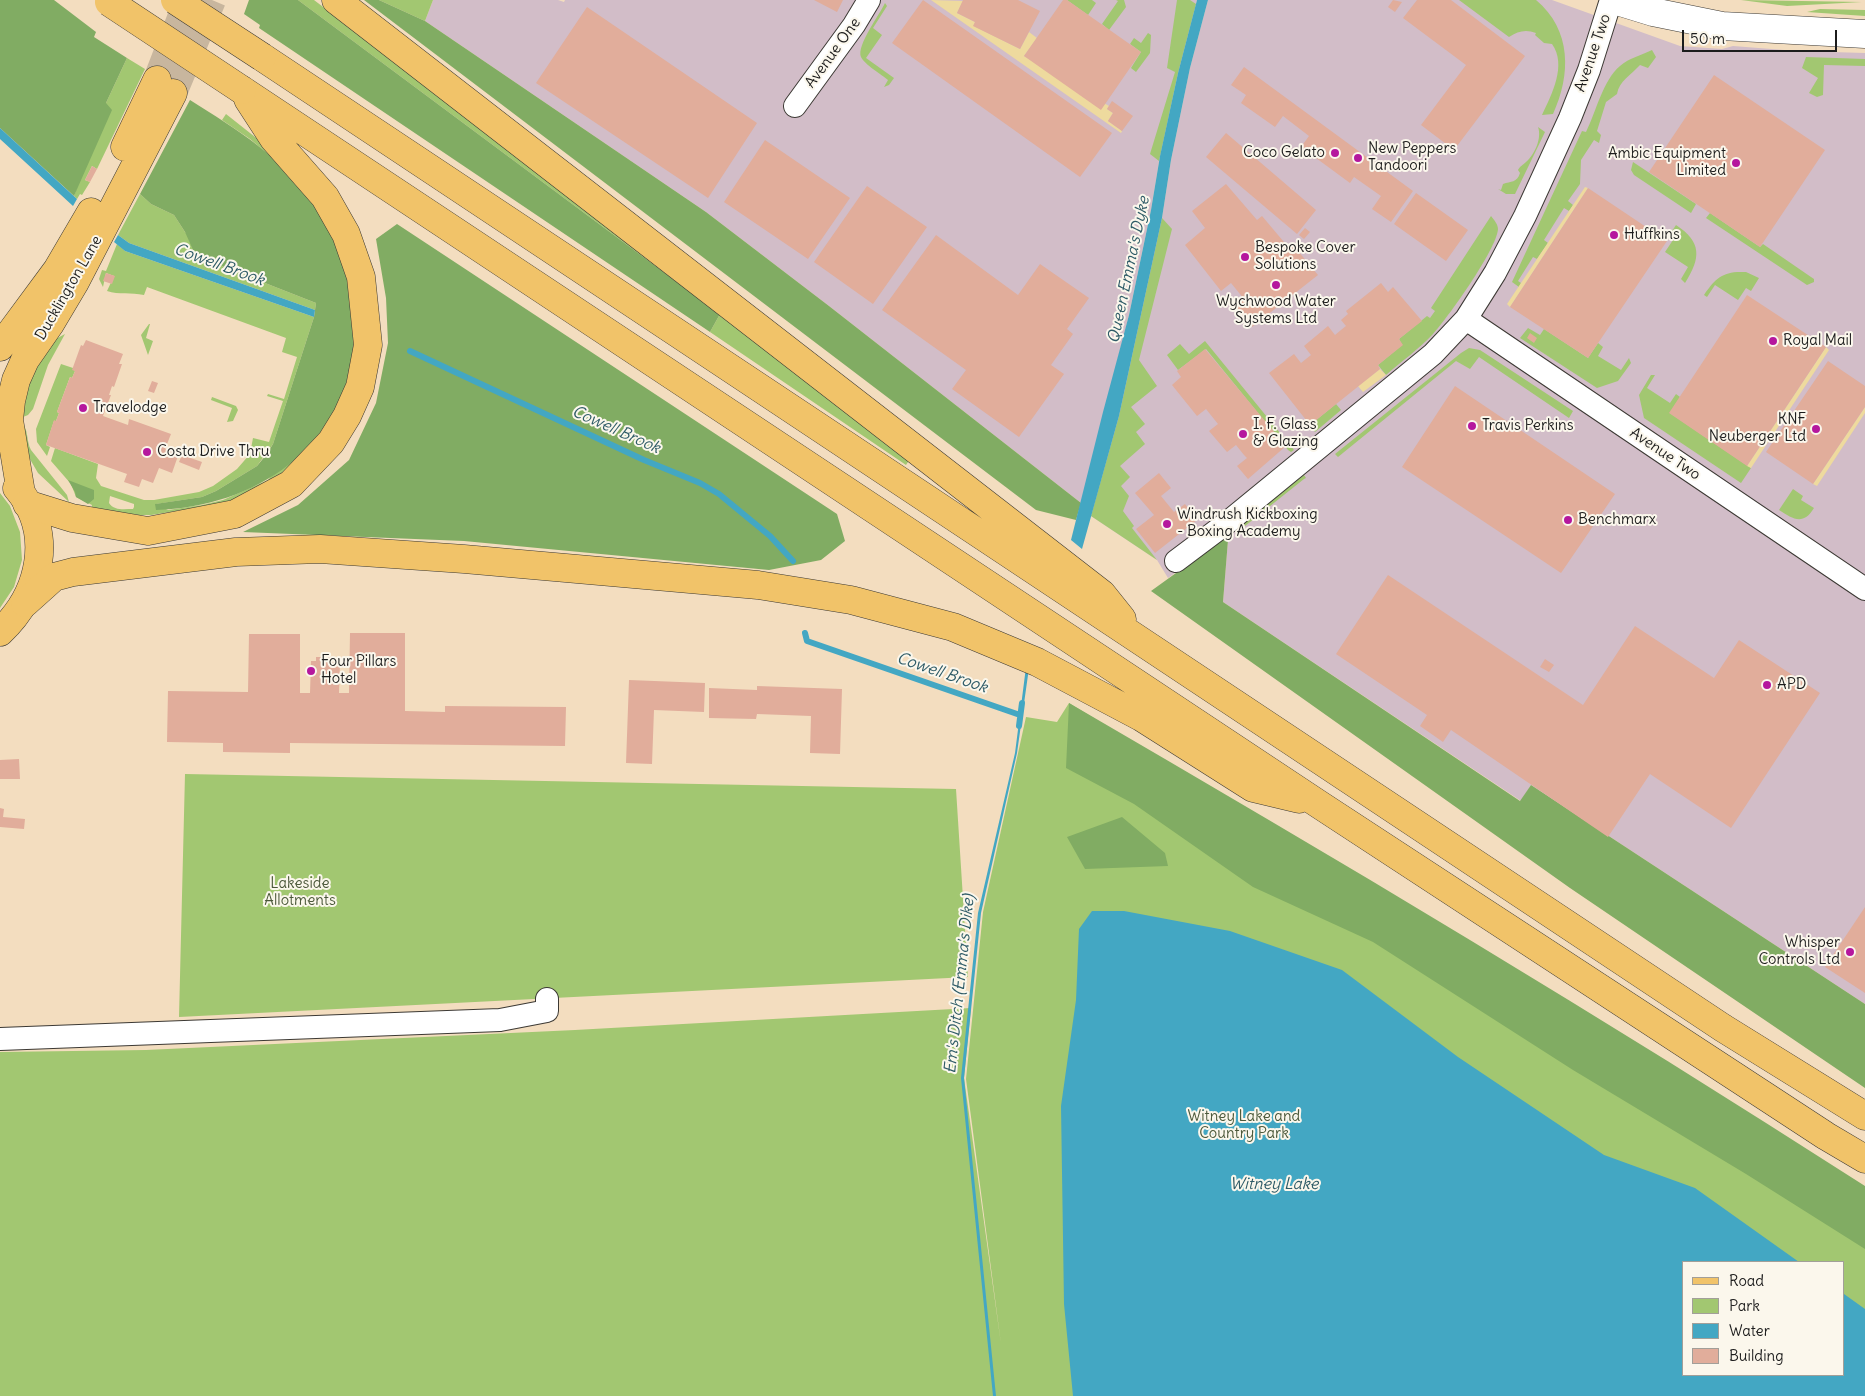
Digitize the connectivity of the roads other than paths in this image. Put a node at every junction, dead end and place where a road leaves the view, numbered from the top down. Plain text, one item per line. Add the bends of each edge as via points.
1 (175, 0) edge
2 (336, 0) edge
3 (869, 0) edge
4 (1613, 0) edge
5 (108, 1) edge
6 (1865, 34) edge
7 (242, 90) junction
8 (794, 106) dead end
9 (1466, 319) junction
10 (0, 348) edge
11 (0, 471) edge
12 (24, 498) junction
13 (1176, 562) dead end
14 (1865, 588) edge
15 (25, 603) junction
16 (0, 632) edge
17 (1144, 644) junction
18 (1320, 805) junction
19 (547, 998) dead end
20 (0, 1039) edge
21 (1865, 1116) edge
22 (1865, 1159) edge

1 - 17 main road, bridge
2 - 17 main road via 1102,594
3 - 8 street, Avenue One
4 - 6 street via 1722,26
4 - 9 street, Avenue Two via 1585,78 1533,198 1495,273
5 - 7 main road, bridge
7 - 12 main road via 274,139 325,197 346,234 361,277 368,345 360,387 347,416 331,442 292,484 235,514 148,530 72,518
7 - 18 main road
9 - 13 street, Avenue Two via 1433,354
9 - 14 street, Avenue Two
10 - 12 main road, Ducklington Lane via 38,297 85,224 165,87 75,282 25,360 16,380 9,420
11 - 12 main road
12 - 15 main road via 36,529 39,549 33,586
15 - 16 main road
15 - 18 main road via 54,577 73,572 236,552 320,549 758,584 851,600 953,628 1036,662 1141,717 1253,788
17 - 21 main road via 1723,1028
18 - 22 main road
19 - 20 street via 547,1011 500,1020

